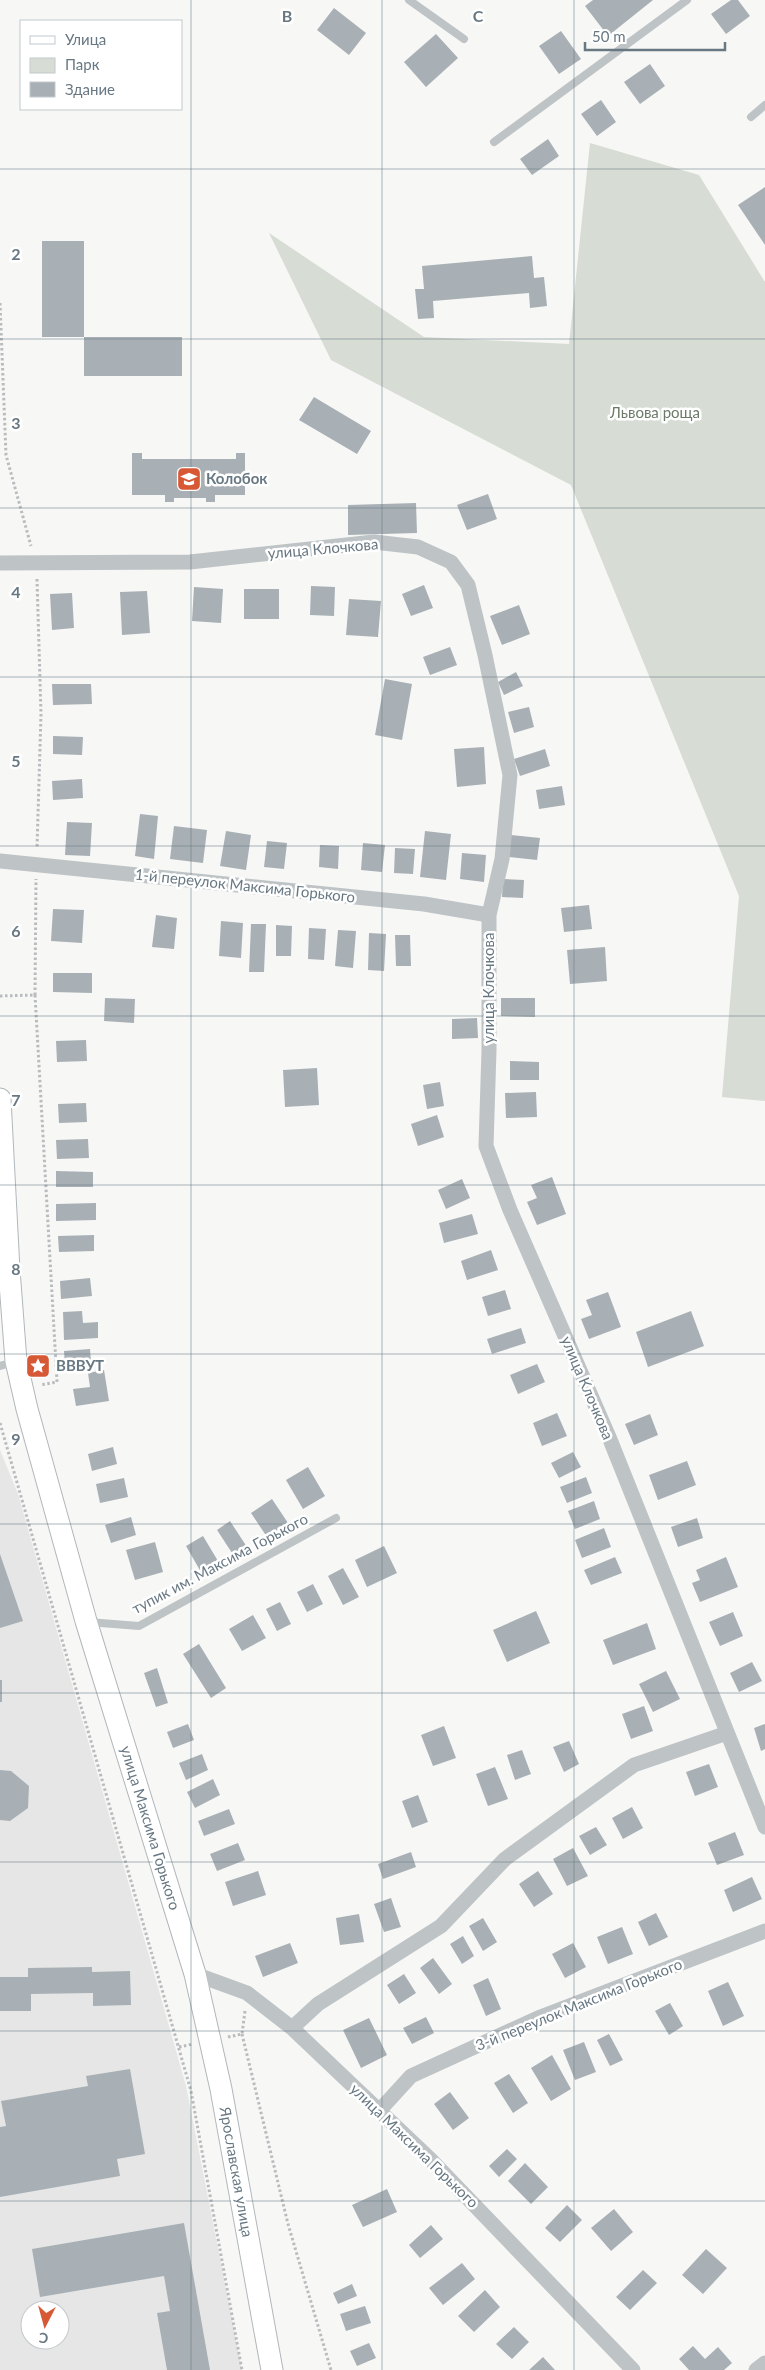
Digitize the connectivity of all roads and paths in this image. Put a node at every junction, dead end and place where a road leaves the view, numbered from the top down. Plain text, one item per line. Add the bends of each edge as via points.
1 (409, 0) edge
2 (688, 0) edge
3 (464, 38) dead end
4 (765, 105) edge
5 (751, 117) dead end
6 (494, 142) dead end
7 (0, 303) edge
8 (0, 563) edge
9 (36, 564) junction
10 (0, 862) edge
11 (36, 865) junction
12 (489, 915) junction
13 (0, 996) edge
14 (35, 996) junction
15 (0, 1099) edge
16 (8, 1363) edge
17 (56, 1382) dead end
18 (0, 1423) edge
19 (336, 1518) dead end
20 (86, 1622) junction
21 (726, 1733) junction
22 (765, 1827) edge
23 (765, 1931) edge
24 (195, 1974) junction
25 (292, 2028) junction
26 (242, 2034) dead end
27 (379, 2111) junction
28 (765, 2363) edge
29 (242, 2370) edge
30 (272, 2370) edge
31 (331, 2370) edge
32 (633, 2370) edge
33 (756, 2370) edge

1 - 3 lane
2 - 6 lane
4 - 5 lane
7 - 9 path via 6,455
8 - 9 street, улица Клочкова
9 - 11 path via 41,714
9 - 12 street, улица Клочкова via 190,562 374,542 418,547 451,562 468,585 510,775 502,859
10 - 11 street, 1-й переулок Максима Горького
11 - 12 street, 1-й переулок Максима Горького via 424,904
11 - 14 path
12 - 21 street, улица Клочкова via 486,1146 510,1210 609,1437
13 - 14 path
14 - 17 path
15 - 16 main road, улица Максима Горького via 8,1260
16 - 20 main road, улица Максима Горького via 27,1410
18 - 29 path via 191,2091
19 - 20 lane, тупик им. Максима Горького via 139,1626
20 - 24 main road, улица Максима Горького
21 - 22 street, улица Клочкова
21 - 25 street via 634,1765 505,1859 441,1926 318,2004
23 - 27 street, 3-й переулок Максима Горького via 538,2018 411,2076
24 - 25 street, улица Максима Горького via 247,1993
24 - 30 main road, Ярославская улица via 221,2088
25 - 27 street, улица Максима Горького
26 - 31 path via 288,2224
27 - 32 street, улица Максима Горького
28 - 33 street

